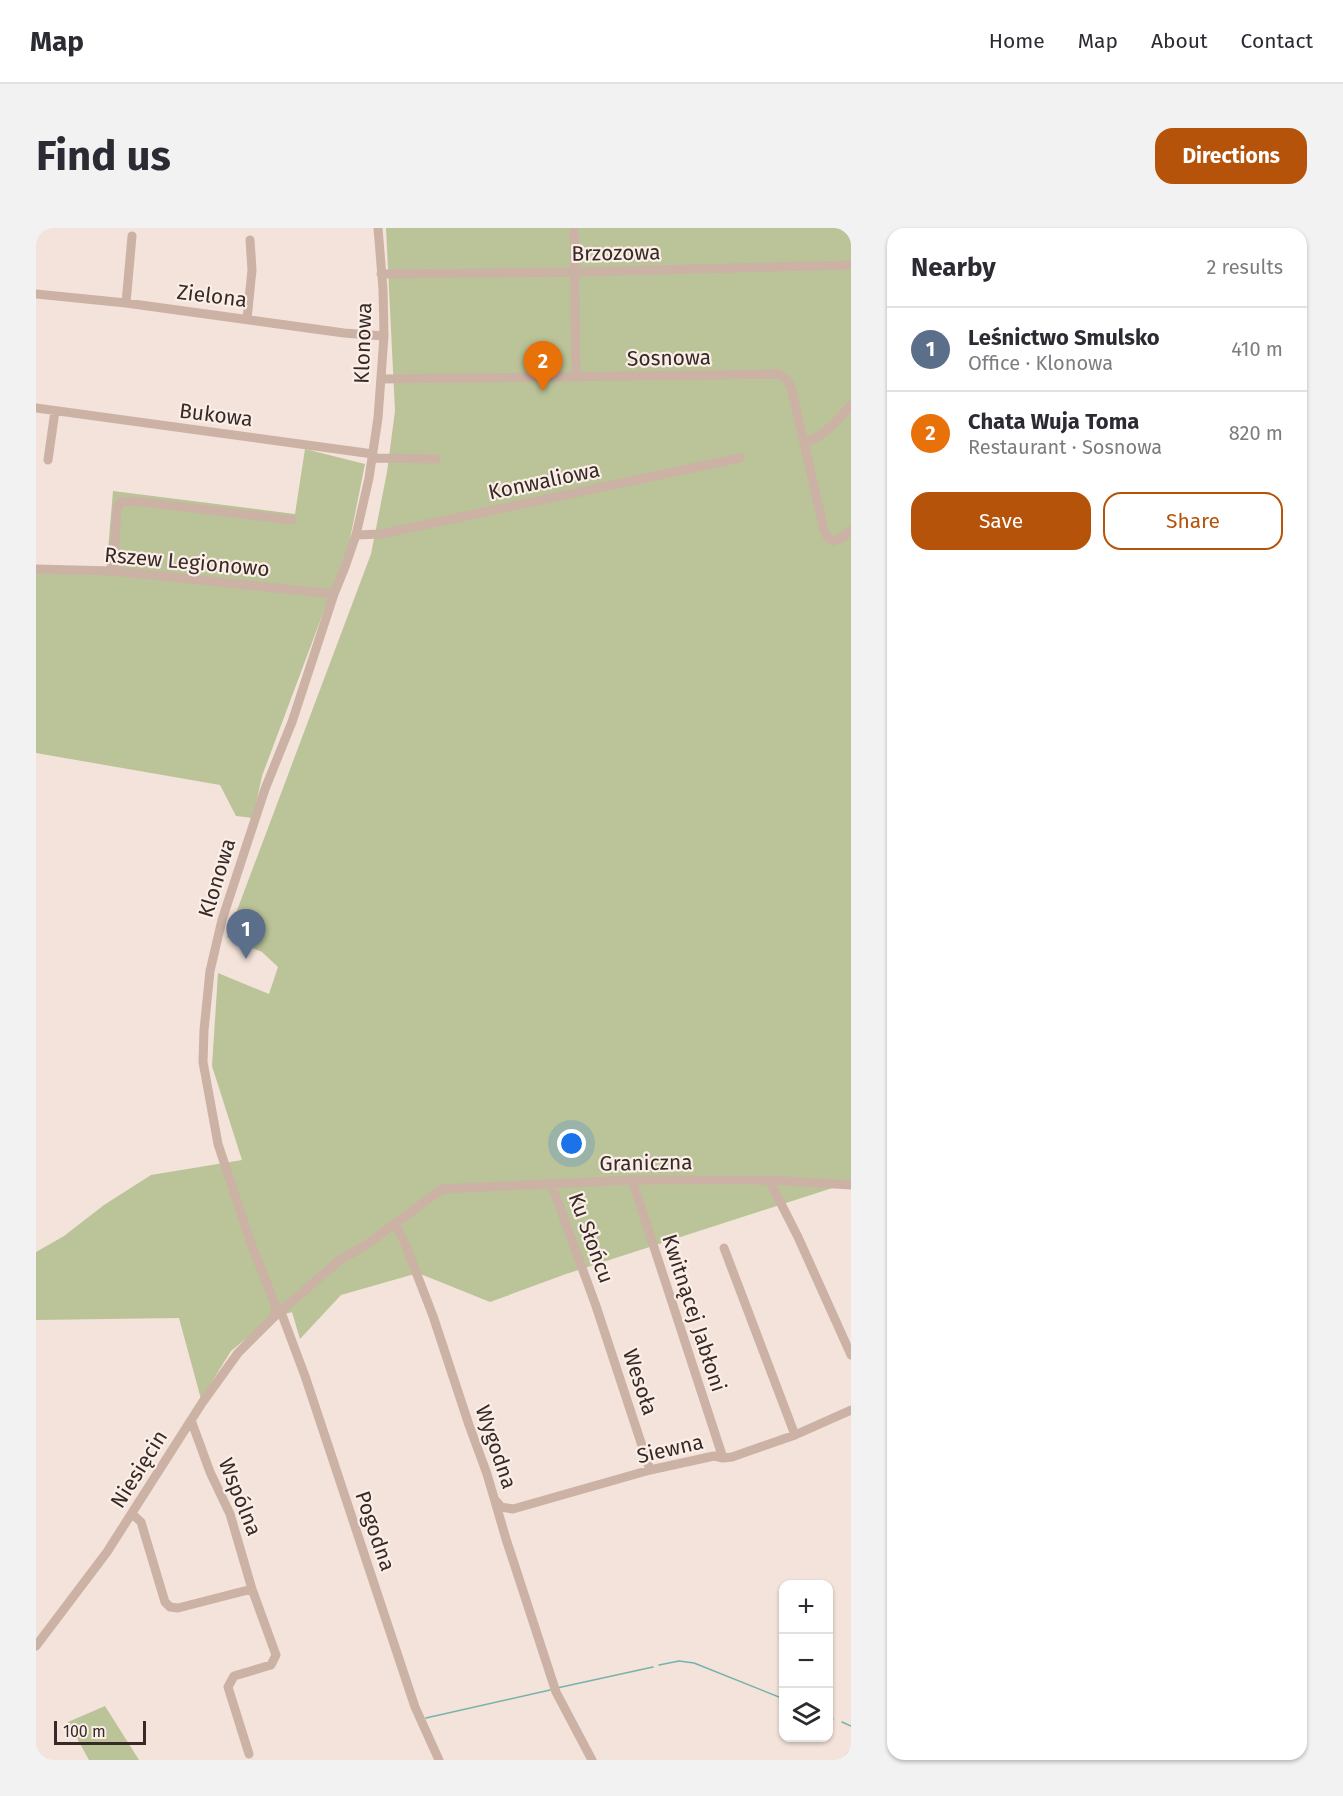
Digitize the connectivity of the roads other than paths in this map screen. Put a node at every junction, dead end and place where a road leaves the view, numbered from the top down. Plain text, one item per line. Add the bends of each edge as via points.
1 (378, 228) edge
2 (574, 228) edge
3 (132, 236) dead end
4 (250, 240) dead end
5 (851, 265) edge
6 (575, 272) junction
7 (381, 274) junction
8 (36, 294) edge
9 (126, 303) junction
10 (247, 319) junction
11 (384, 336) junction
12 (576, 378) junction
13 (381, 379) junction
14 (851, 405) edge
15 (36, 408) edge
16 (55, 411) junction
17 (805, 442) junction
18 (373, 456) junction
19 (740, 458) dead end
20 (436, 459) dead end
21 (48, 460) dead end
22 (292, 520) dead end
23 (851, 530) edge
24 (356, 535) junction
25 (36, 569) edge
26 (113, 571) junction
27 (334, 594) junction
28 (632, 1180) junction
29 (769, 1180) junction
30 (551, 1183) junction
31 (851, 1185) edge
32 (442, 1189) joint
33 (395, 1224) junction
34 (724, 1248) dead end
35 (596, 1306) joint
36 (278, 1314) junction
37 (851, 1355) edge
38 (851, 1410) edge
39 (191, 1419) junction
40 (795, 1435) junction
41 (723, 1458) junction
42 (650, 1470) junction
43 (496, 1501) junction
44 (132, 1514) junction
45 (252, 1589) junction
46 (36, 1646) edge
47 (249, 1754) dead end
48 (439, 1760) edge
49 (592, 1760) edge

1 - 7 street, Klonowa
2 - 6 street
3 - 9 street
4 - 10 street via 252,270
5 - 6 street, Brzozowa
6 - 7 street, Brzozowa
6 - 12 street
7 - 11 street, Klonowa
8 - 9 street, Zielona
9 - 10 street, Zielona
10 - 11 street, Zielona
11 - 13 street, Klonowa
12 - 13 street, Sosnowa
12 - 17 street, Sosnowa via 779,374 791,387
13 - 18 street, Klonowa
14 - 17 street via 828,430
15 - 16 street, Bukowa
16 - 18 street, Bukowa
16 - 21 street
17 - 23 street, Sosnowa via 828,538 833,541
18 - 20 street
18 - 24 street, Klonowa
19 - 24 street, Konwaliowa via 381,534
22 - 26 street via 121,501 117,508
24 - 27 street, Klonowa
25 - 26 street, Rszew Legionowo
26 - 27 street, Rszew Legionowo
27 - 36 street, Klonowa via 222,920 210,971 204,1030 203,1062 218,1144
28 - 29 street, Graniczna
28 - 30 street, Graniczna
28 - 41 street, Kwitnącej Jabłoni
29 - 31 street, Graniczna
29 - 37 street
30 - 32 street, Graniczna
30 - 35 street, Ku Słońcu
32 - 33 street, Niesięcin
33 - 36 street, Niesięcin via 340,1260
33 - 43 street, Wygodna via 433,1316
34 - 40 street
35 - 42 street, Wesoła
36 - 39 street, Niesięcin via 238,1353
36 - 48 street, Pogodna via 305,1376 415,1707
38 - 40 street, Siewna
39 - 44 street, Niesięcin
39 - 45 street, Wspólna via 230,1514
40 - 41 street, Siewna
41 - 42 street, Siewna via 714,1456
42 - 43 street, Siewna via 513,1509 501,1507
43 - 49 street, Wygodna via 555,1689
44 - 45 street via 141,1522 165,1602 170,1607
44 - 46 street, Niesięcin
45 - 47 street, Wspólna via 276,1655 271,1665 234,1676 228,1687

